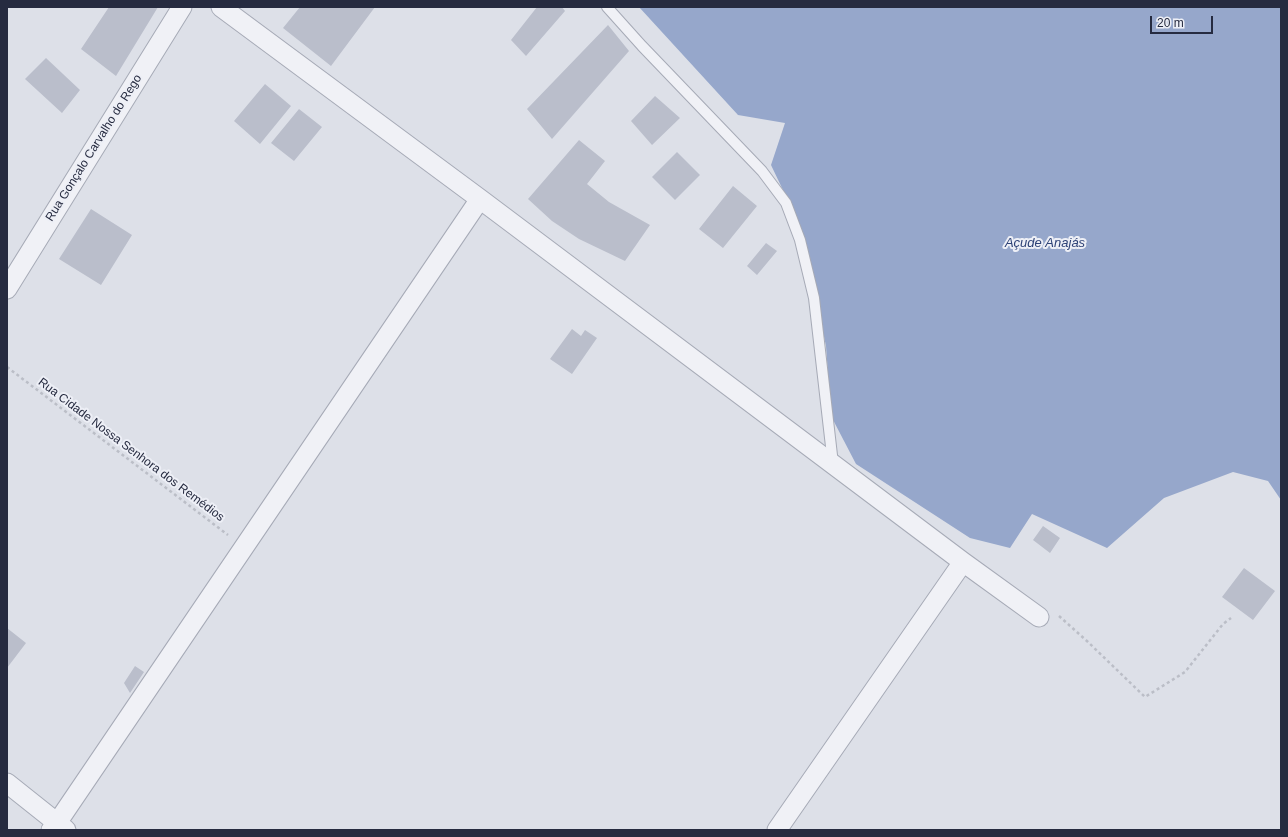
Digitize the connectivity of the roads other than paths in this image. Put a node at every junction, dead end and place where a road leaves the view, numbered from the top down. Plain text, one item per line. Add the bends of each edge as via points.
1 (182, 7) edge
2 (221, 7) edge
3 (607, 7) edge
4 (480, 199) junction
5 (7, 289) edge
6 (834, 464) junction
7 (963, 562) junction
8 (1039, 617) road end
9 (7, 783) edge
10 (58, 828) edge
11 (777, 830) edge

1 - 5 street, Rua Gonçalo Carvalho do Rego
2 - 4 street
3 - 6 lane via 762,171 786,203 800,240 814,298
4 - 6 street
4 - 10 street via 244,547
6 - 7 street
7 - 8 street
7 - 11 street
9 - 10 street

